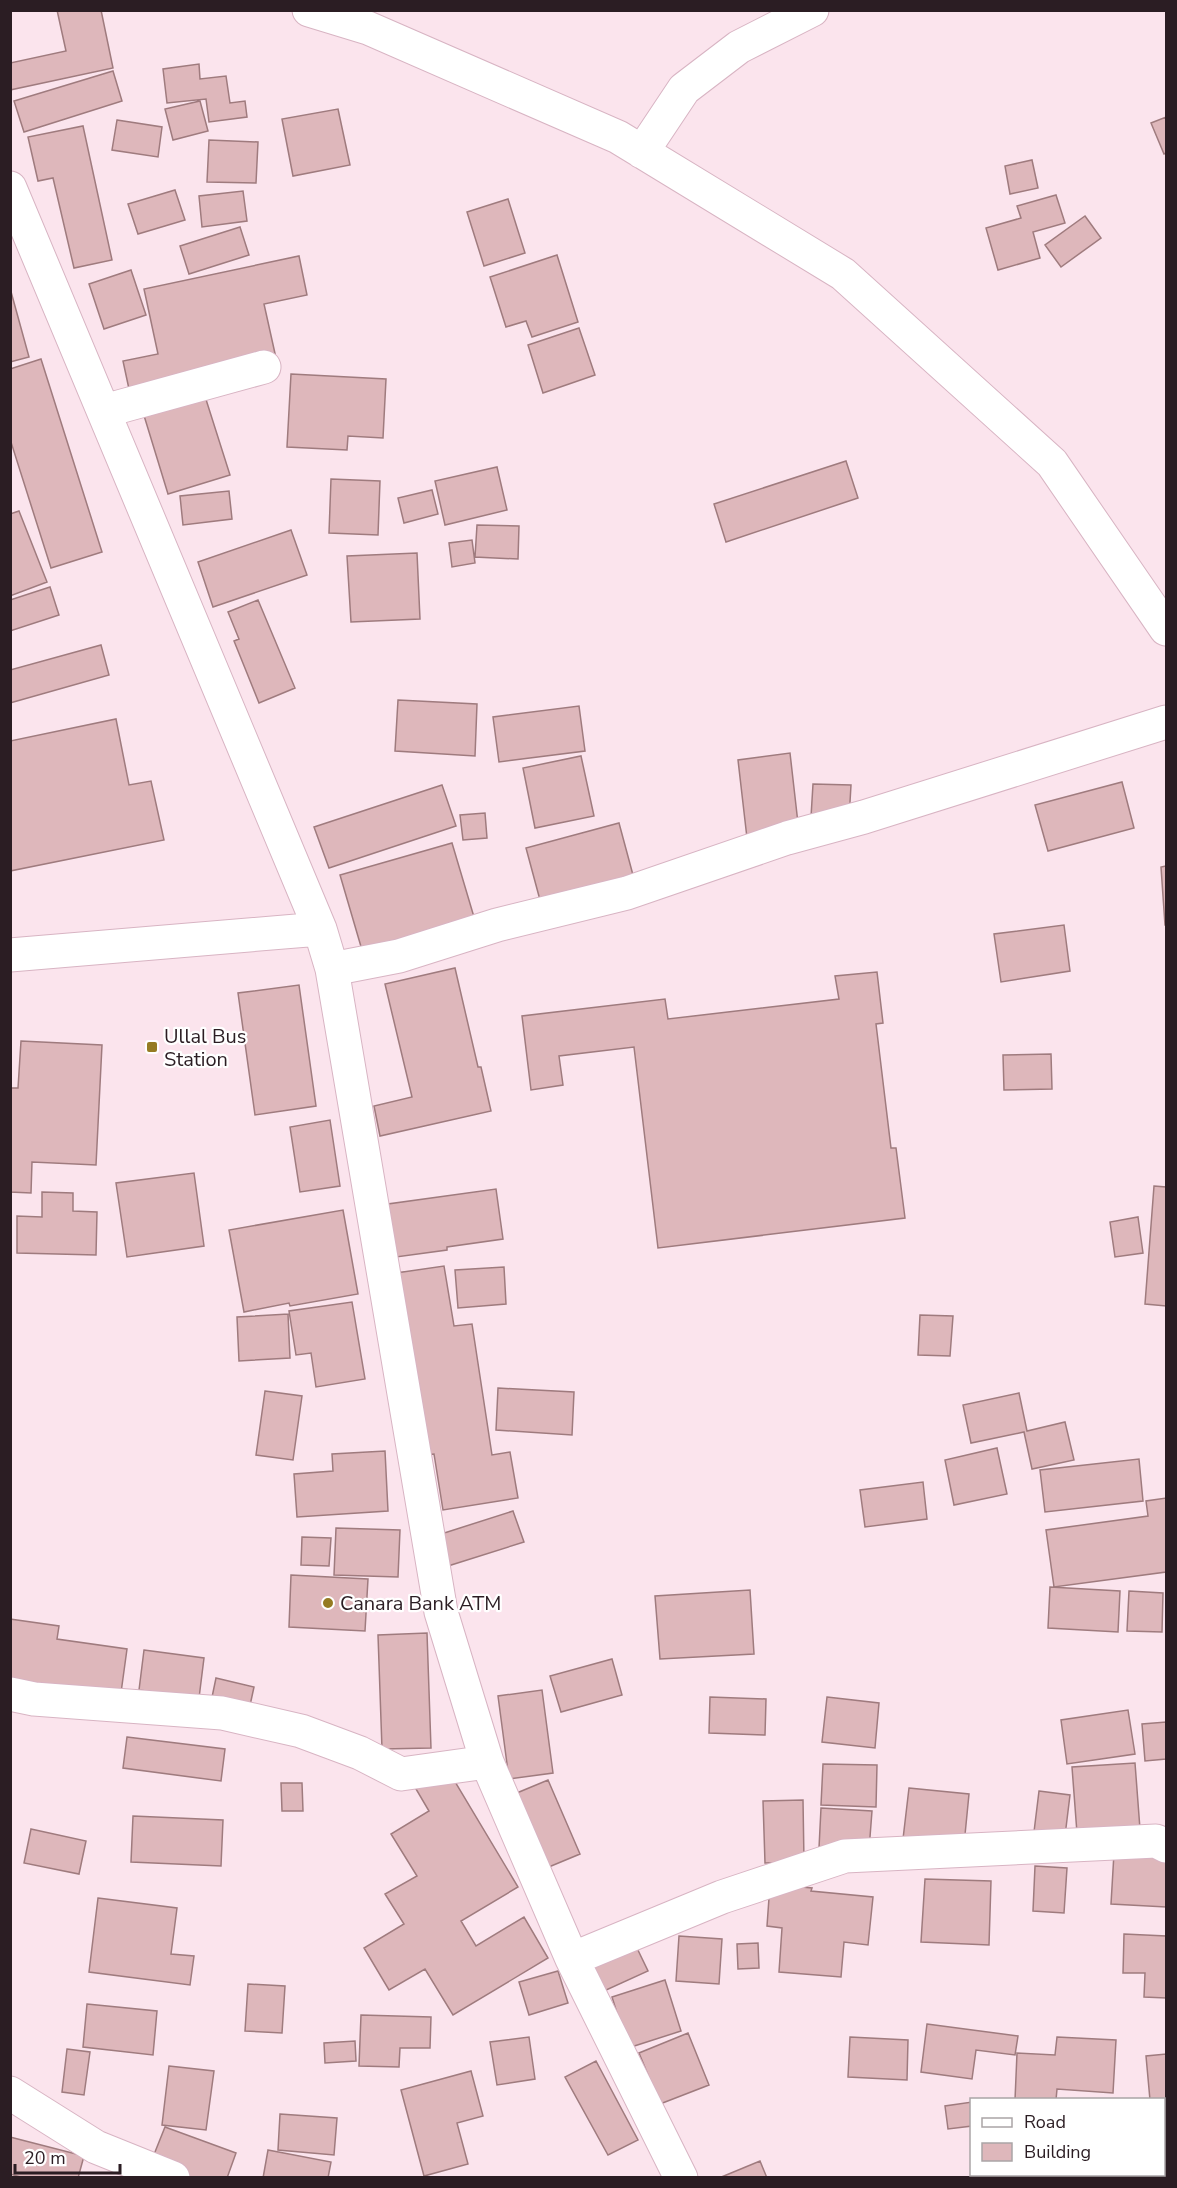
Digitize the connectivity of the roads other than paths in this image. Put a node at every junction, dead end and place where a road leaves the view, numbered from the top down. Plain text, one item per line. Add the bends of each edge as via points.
1 (309, 10) edge
2 (812, 10) edge
3 (370, 19) edge
4 (642, 152) junction
5 (10, 188) edge
6 (264, 367) dead end
7 (104, 411) junction
8 (1167, 630) edge
9 (1167, 722) edge
10 (320, 929) junction
11 (10, 955) edge
12 (332, 969) junction
13 (10, 1694) edge
14 (487, 1762) junction
15 (1167, 1846) edge
16 (572, 1959) junction
17 (10, 2093) edge
18 (173, 2178) edge
19 (681, 2178) edge

1 - 3 street
2 - 4 street via 740,47 684,89
3 - 4 street
4 - 8 street via 843,274 1052,463
5 - 7 street
6 - 7 street
7 - 10 street
9 - 12 street via 864,818 787,838 627,893 497,925 399,956
10 - 11 street
10 - 12 street
12 - 14 street via 441,1612
13 - 14 street via 222,1713 301,1731 360,1753 401,1774
14 - 16 street
15 - 16 street via 1156,1841 845,1856 722,1898
16 - 19 street
17 - 18 street via 96,2147

